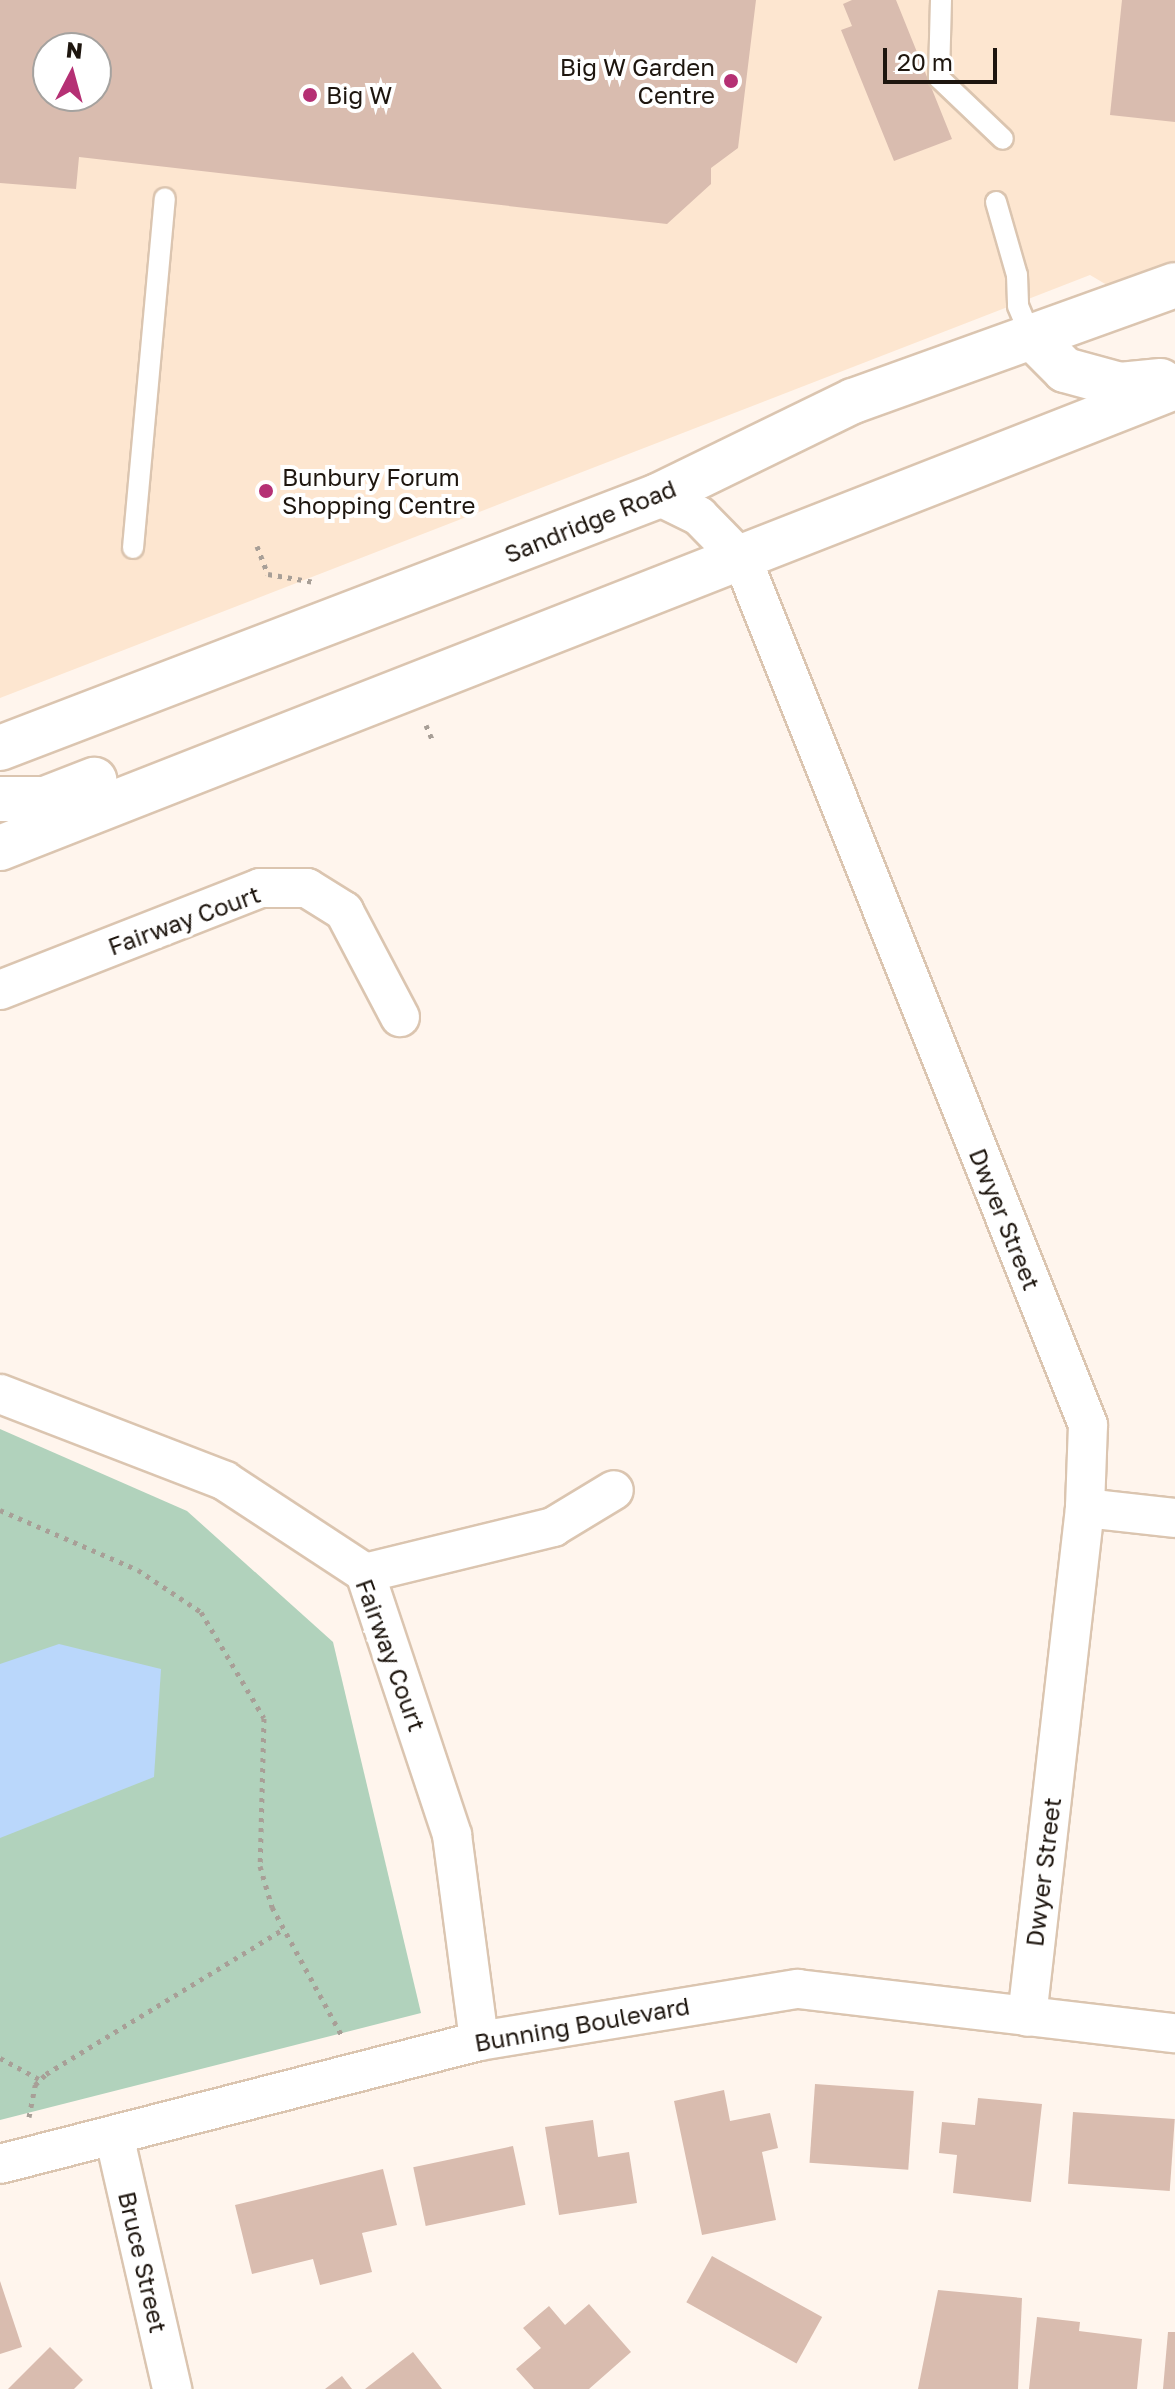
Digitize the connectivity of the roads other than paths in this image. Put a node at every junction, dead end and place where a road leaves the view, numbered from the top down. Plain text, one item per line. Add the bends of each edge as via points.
1 (941, 0) edge
2 (1003, 139) dead end
3 (165, 198) dead end
4 (996, 202) dead end
5 (1175, 285) edge
6 (1040, 320) junction
7 (1065, 370) junction
8 (1175, 379) edge
9 (1175, 387) edge
10 (1025, 440) junction
11 (658, 496) junction
12 (133, 548) dead end
13 (743, 561) junction
14 (353, 711) junction
15 (0, 748) edge
16 (0, 799) edge
17 (0, 848) edge
18 (0, 990) edge
19 (400, 1017) dead end
20 (0, 1394) edge
21 (614, 1490) dead end
22 (1085, 1508) junction
23 (1175, 1518) edge
24 (365, 1573) junction
25 (1027, 2017) junction
26 (1175, 2033) edge
27 (479, 2041) junction
28 (114, 2135) junction
29 (0, 2164) edge
30 (172, 2389) edge

1 - 2 lane via 939,78
3 - 12 lane
4 - 6 lane via 1017,275
5 - 6 main road, Sandridge Road
6 - 7 main road
6 - 11 main road, Sandridge Road via 853,401
7 - 8 main road via 1120,385
7 - 10 main road
9 - 10 main road
10 - 13 main road
11 - 13 street, Dwyer Street via 699,516
11 - 15 main road, Sandridge Road
13 - 14 main road
13 - 22 street, Dwyer Street via 1088,1425
14 - 16 main road via 266,716 45,799
14 - 17 main road
18 - 19 street, Fairway Court via 260,888 307,888 344,911
20 - 24 street, Fairway Court via 225,1481
21 - 24 street via 553,1527
22 - 23 street
22 - 25 street, Dwyer Street
24 - 27 street, Fairway Court via 452,1835
25 - 26 street, Bunning Boulevard
25 - 27 street, Bunning Boulevard via 798,1989
27 - 28 street, Bunning Boulevard
28 - 29 street, Bunning Boulevard
28 - 30 street, Bruce Street

